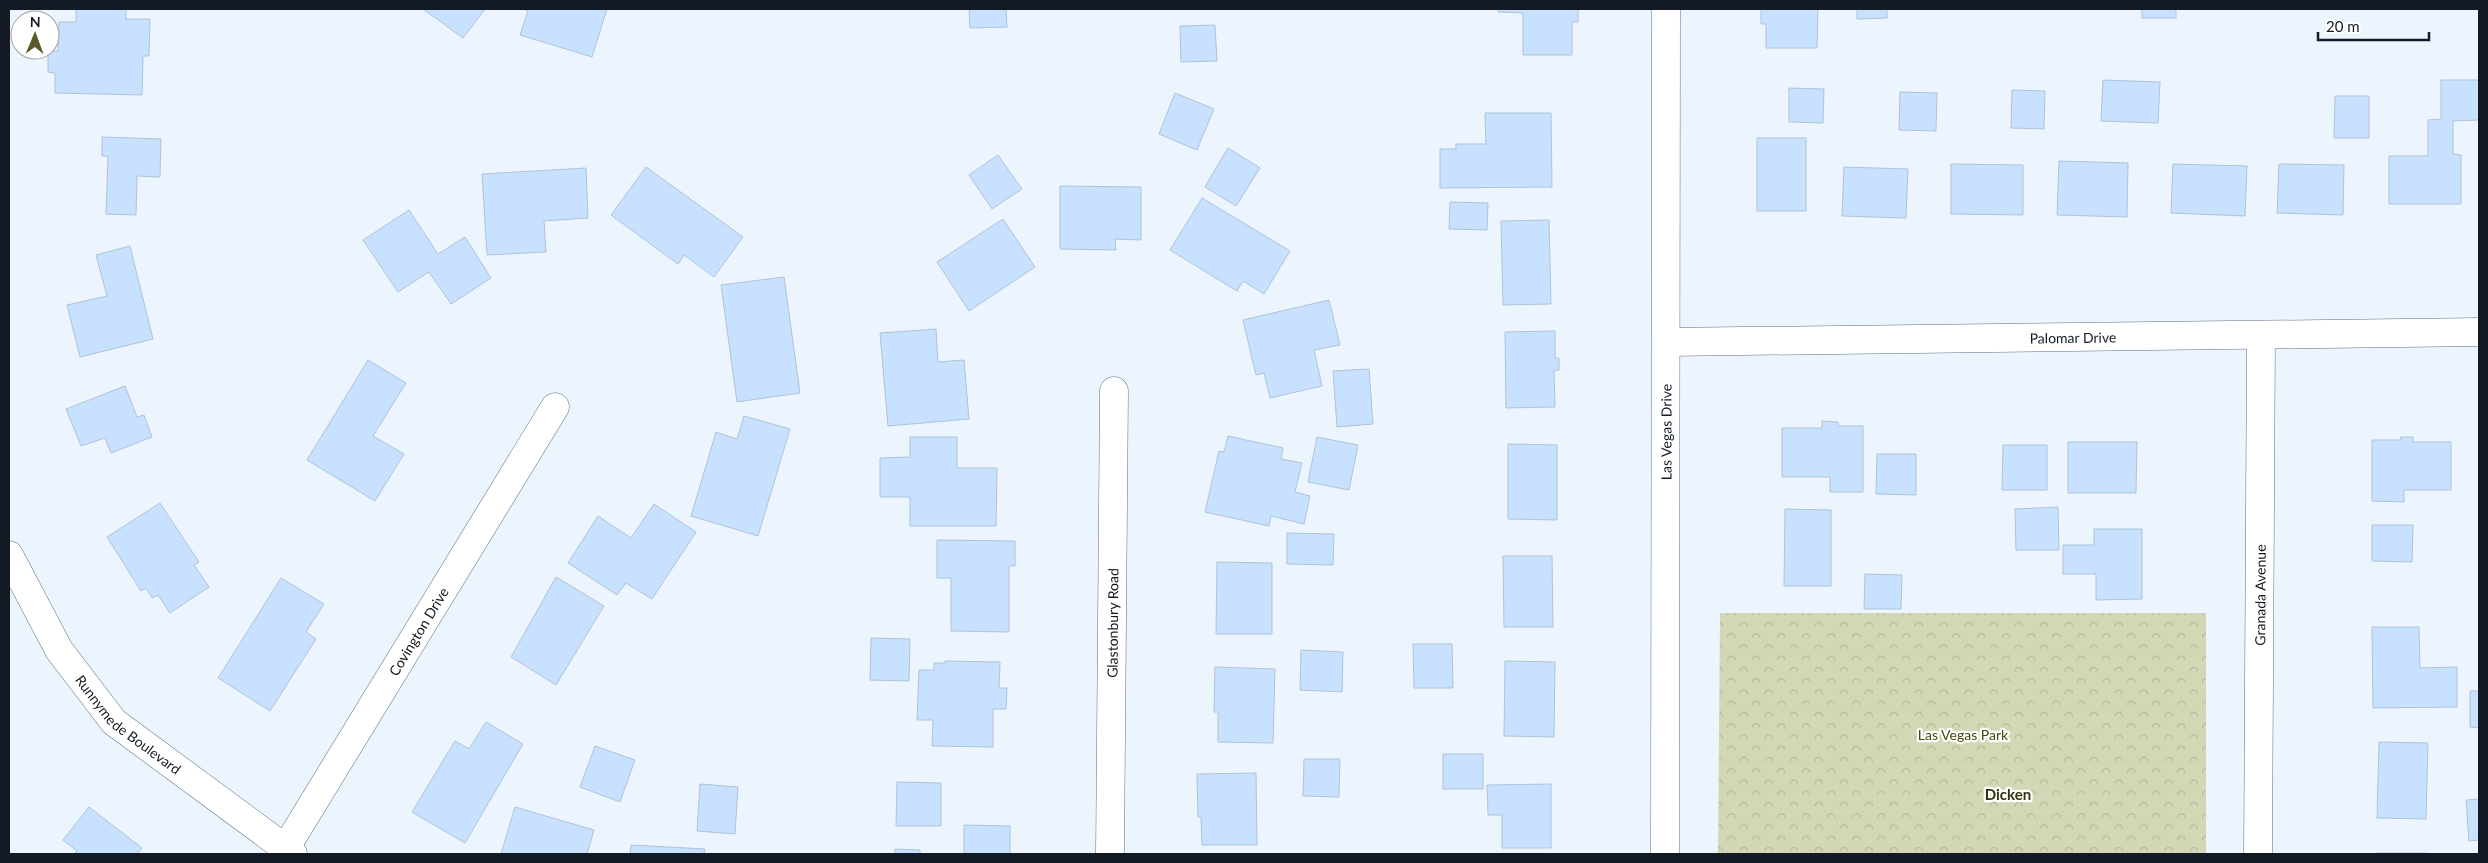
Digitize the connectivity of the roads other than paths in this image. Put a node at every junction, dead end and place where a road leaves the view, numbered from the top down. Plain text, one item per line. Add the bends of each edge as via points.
1 (1666, 9) edge
2 (2479, 332) edge
3 (2261, 336) junction
4 (1667, 342) junction
5 (1114, 391) dead end
6 (555, 407) dead end
7 (9, 555) edge
8 (286, 853) edge
9 (1110, 854) edge
10 (1664, 854) edge
11 (2258, 854) edge

1 - 4 street, Las Vegas Drive
2 - 3 street, Palomar Drive
3 - 4 street, Palomar Drive
3 - 11 street, Granada Avenue
4 - 10 street, Las Vegas Drive
5 - 9 street, Glastonbury Road
6 - 8 street, Covington Drive
7 - 8 street, Runnymede Boulevard via 60,650 114,722

